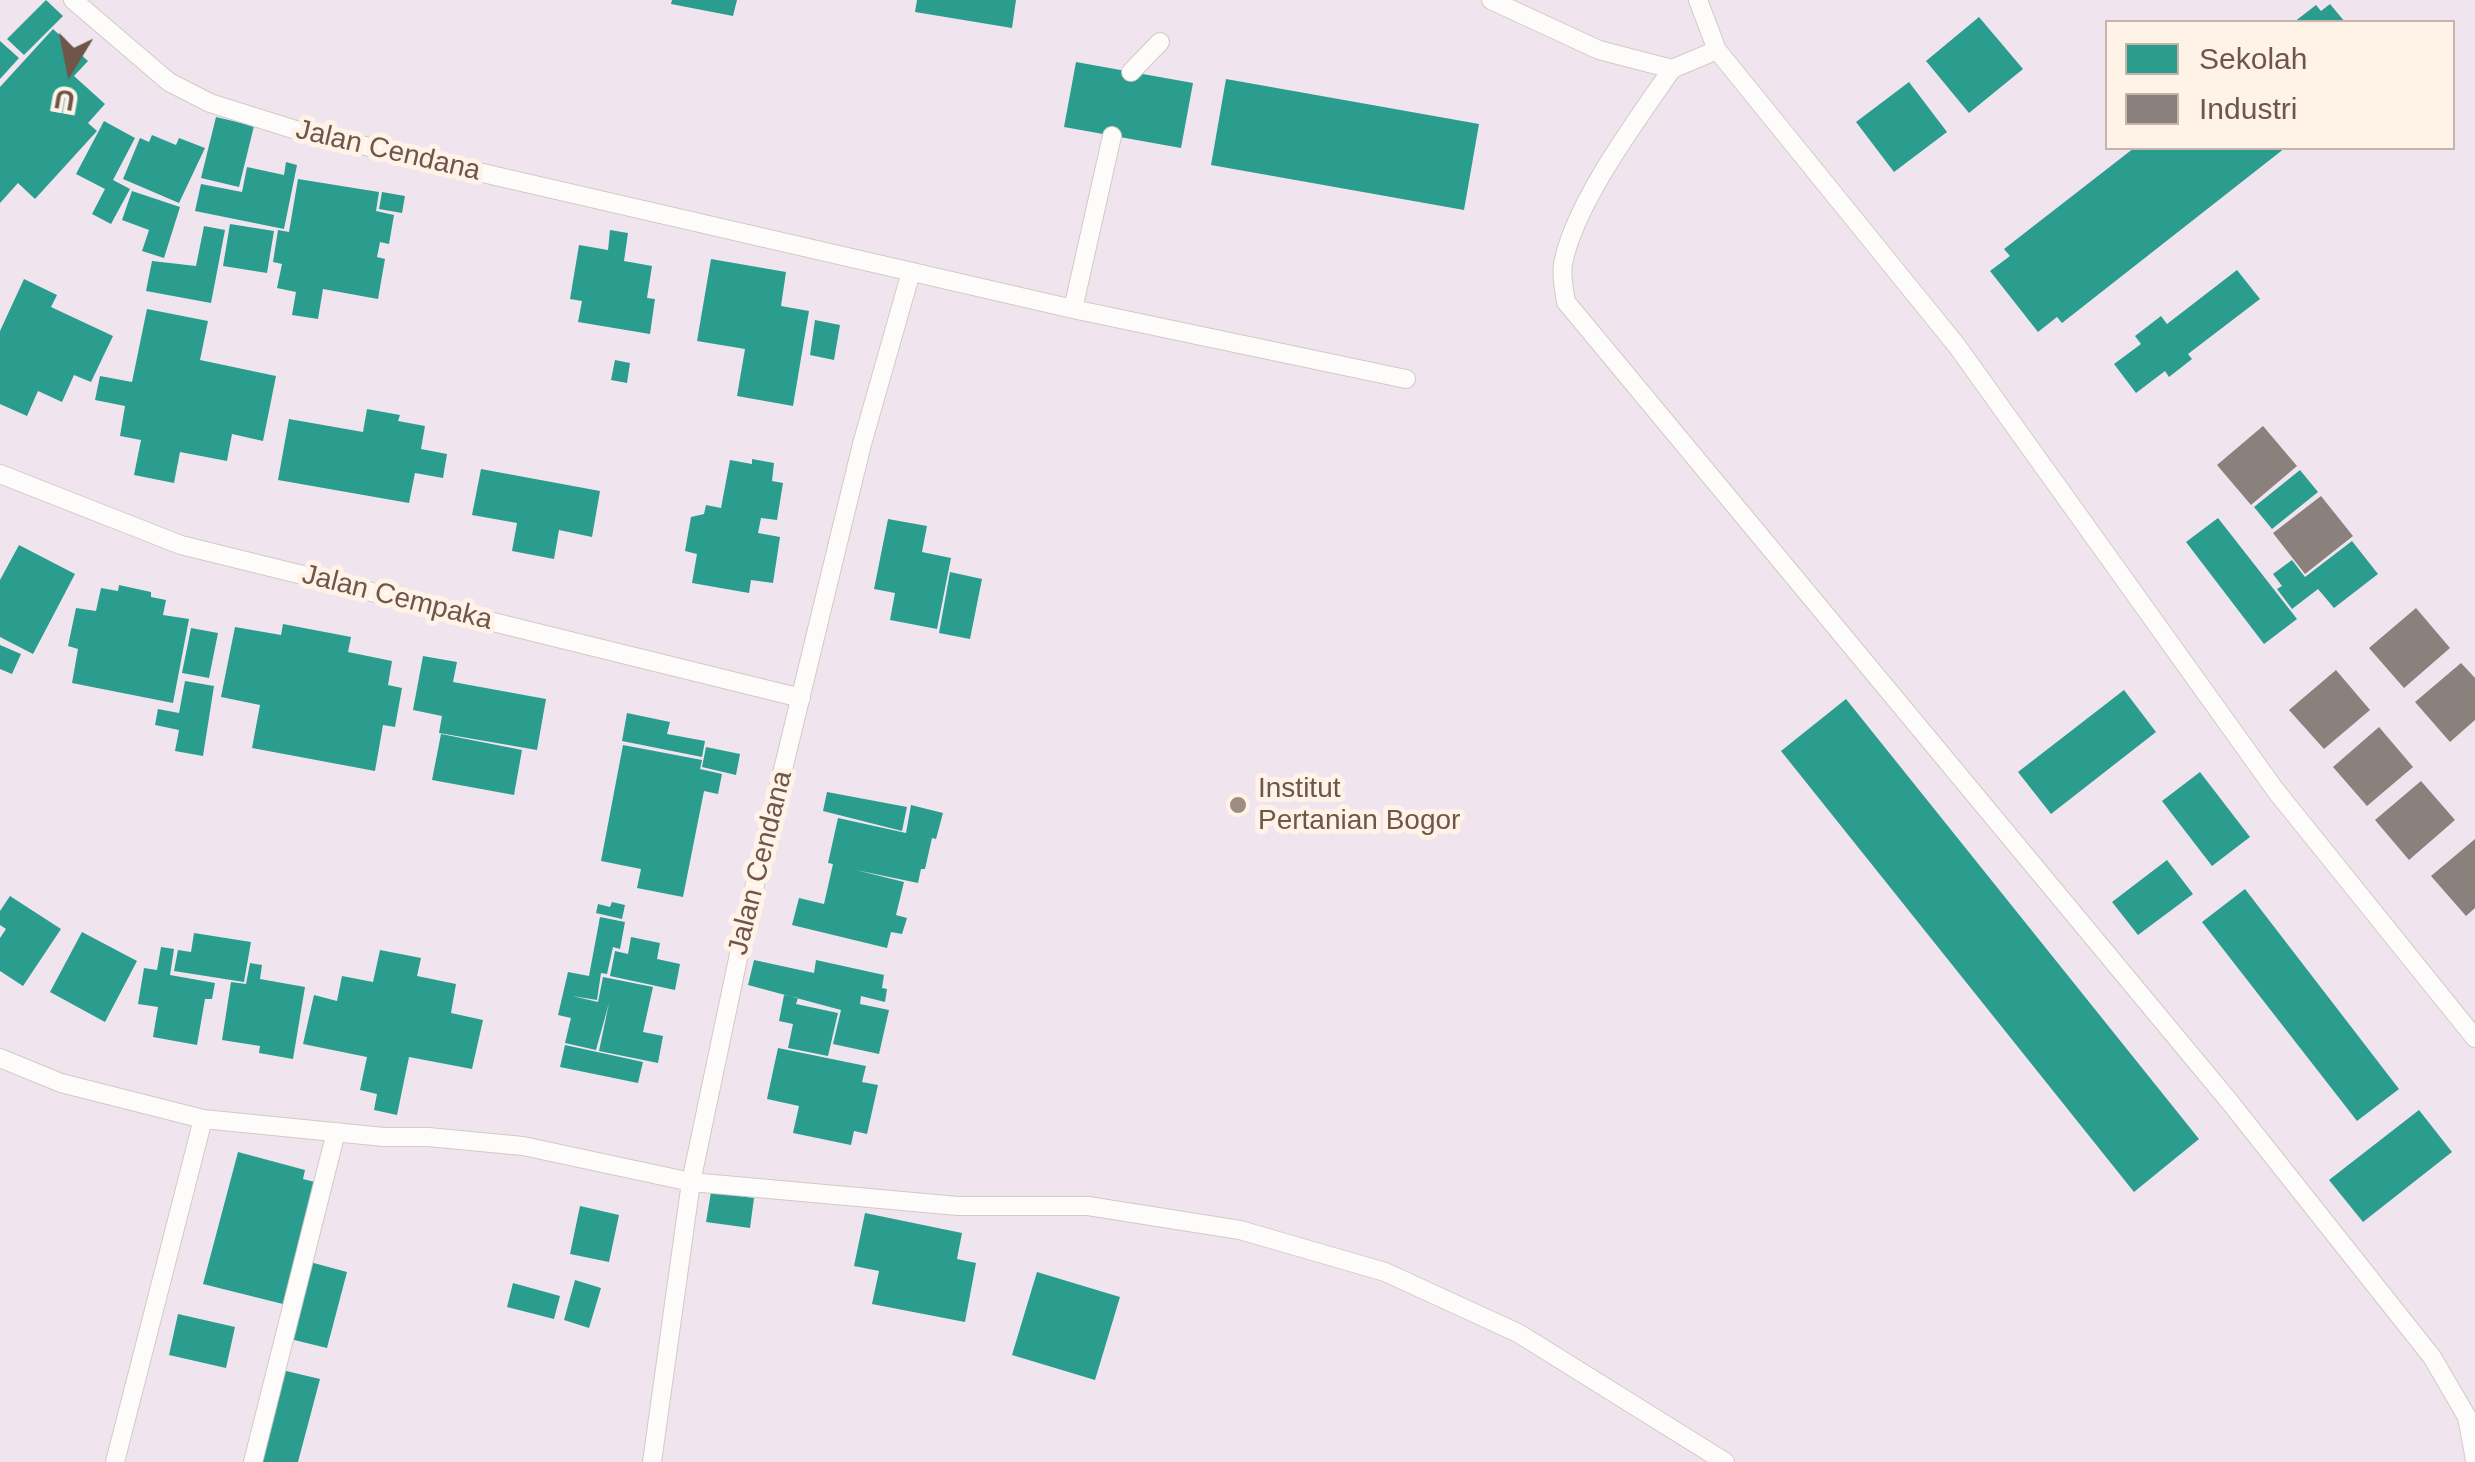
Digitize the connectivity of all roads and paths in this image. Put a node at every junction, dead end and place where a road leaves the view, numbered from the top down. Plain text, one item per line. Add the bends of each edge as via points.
1 (72, 0) edge
2 (1491, 0) edge
3 (1698, 0) edge
4 (1160, 42) dead end
5 (1717, 50) junction
6 (1672, 69) junction
7 (1132, 72) dead end
8 (1112, 136) dead end
9 (911, 272) junction
10 (1073, 308) junction
11 (1406, 379) dead end
12 (0, 474) edge
13 (802, 698) junction
14 (2475, 1038) edge
15 (0, 1058) edge
16 (203, 1118) junction
17 (336, 1132) junction
18 (691, 1182) junction
19 (2475, 1460) edge
20 (116, 1462) edge
21 (253, 1462) edge
22 (652, 1462) edge
23 (1725, 1462) edge

1 - 9 lane, Jalan Cendana via 144,64 210,103 296,130
2 - 6 lane via 1599,50
3 - 5 lane
4 - 7 lane
5 - 6 lane
5 - 14 lane via 1956,346 2276,791
6 - 19 lane via 1574,226 1562,267 1566,302 2229,1101 2432,1357 2466,1417
8 - 10 lane
9 - 10 lane, Jalan Cendana
9 - 13 lane, Jalan Cendana
10 - 11 lane, Jalan Cendana
12 - 13 lane, Jalan Cempaka via 181,545
13 - 18 lane, Jalan Cendana
15 - 16 lane via 61,1082
16 - 17 lane
16 - 20 lane
17 - 18 lane via 522,1146
17 - 21 lane
18 - 22 lane, Jalan Cendana
18 - 23 lane via 958,1206 1088,1206 1240,1230 1385,1272 1518,1334

